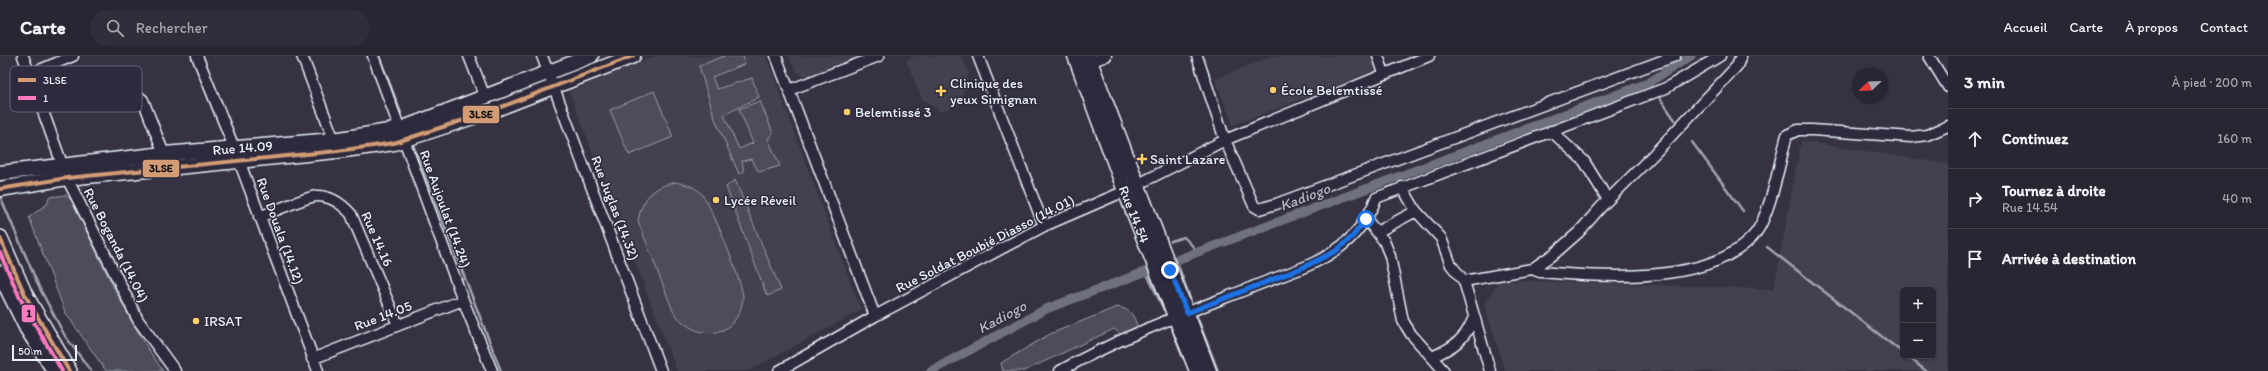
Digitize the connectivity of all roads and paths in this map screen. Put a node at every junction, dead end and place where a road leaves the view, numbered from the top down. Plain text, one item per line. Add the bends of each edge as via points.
1 (23, 56) edge
2 (73, 56) edge
3 (197, 56) edge
4 (302, 56) edge
5 (373, 56) edge
6 (469, 56) edge
7 (542, 56) edge
8 (591, 56) edge
9 (633, 56) edge
10 (776, 56) edge
11 (879, 56) edge
12 (978, 56) edge
13 (1076, 56) edge
14 (1106, 56) edge
15 (1197, 56) edge
16 (1378, 56) edge
17 (1428, 56) edge
18 (1675, 56) edge
19 (1720, 56) edge
20 (1741, 56) edge
21 (1929, 56) edge
22 (1089, 59) edge
23 (27, 66) edge
24 (49, 66) edge
25 (548, 72) junction
26 (1384, 73) junction
27 (554, 86) junction
28 (1948, 87) edge
29 (789, 90) junction
30 (485, 97) junction
31 (142, 100) edge
32 (43, 112) edge
33 (1948, 126) edge
34 (1551, 131) junction
35 (403, 135) junction
36 (334, 140) junction
37 (1225, 140) junction
38 (164, 154) junction
39 (237, 155) junction
40 (0, 172) edge
41 (64, 172) junction
42 (1131, 187) junction
43 (1402, 187) junction
44 (0, 189) edge
45 (1608, 200) junction
46 (1416, 211) junction
47 (259, 216) junction
48 (1366, 219) junction
49 (1044, 226) junction
50 (1376, 232) junction
51 (0, 238) edge
52 (1532, 269) junction
53 (0, 273) edge
54 (1464, 280) junction
55 (463, 300) junction
56 (1181, 315) junction
57 (875, 316) junction
58 (1474, 317) junction
59 (398, 325) junction
60 (1432, 357) junction
61 (312, 359) junction
62 (489, 370) edge
63 (55, 371) edge
64 (69, 371) edge
65 (175, 371) edge
66 (318, 371) edge
67 (662, 371) edge
68 (779, 371) edge
69 (1060, 371) edge
70 (1197, 371) edge
71 (1209, 371) edge
72 (1444, 371) edge
73 (1490, 371) edge

1 - 23 street, Rue Boganda (14.04)
2 - 24 street
3 - 39 street, Rue Douala (14.12)
4 - 36 street
5 - 35 street, Rue Aujoulat (14.24)
6 - 30 street
7 - 25 street, Rue Juglas (14.32)
8 - 25 street, Rue 14.09
9 - 27 street, Rue 14.09
10 - 29 street
11 - 29 street
12 - 49 street
13 - 42 street, Rue 14.54
14 - 22 street
15 - 37 street
16 - 26 street
17 - 26 street, Rue Soldat Boubié Diasso (14.01)
18 - 37 street via 1264,208 1254,206
19 - 34 street via 1666,88
20 - 45 street via 1737,66
21 - 28 street
22 - 42 street
25 - 27 street, Rue Juglas (14.32)
25 - 30 street, Rue 14.09
26 - 37 street, Rue Soldat Boubié Diasso (14.01)
27 - 35 street, Rue 14.09 via 491,111
27 - 67 street, Rue Juglas (14.32)
29 - 57 street
30 - 35 street, Rue 14.09
31 - 38 street
32 - 41 street, Rue Boganda (14.04)
33 - 52 street via 1927,135 1911,137 1812,130 1798,130 1787,135 1763,222 1754,235 1743,244 1723,258 1710,263 1674,271 1619,277 1540,272
34 - 43 street
34 - 45 street via 1584,161
35 - 36 street, Rue 14.09
35 - 39 street, Rue 14.09 via 338,151
35 - 55 street, Rue Aujoulat (14.24)
36 - 39 street, Rue 14.09
37 - 42 street, Rue Soldat Boubié Diasso (14.01)
38 - 39 street, Rue 14.09
38 - 41 street, Rue 14.09
39 - 41 street, Rue 14.09
39 - 47 street, Rue Douala (14.12)
40 - 41 street, Rue 14.09
41 - 44 street, Rue 14.09
41 - 65 street, Rue Boganda (14.04) via 138,320
42 - 49 street, Rue Soldat Boubié Diasso (14.01)
42 - 56 street, Rue 14.54
43 - 46 street
43 - 48 street via 1376,198
45 - 52 street via 1579,232
46 - 50 street
46 - 54 street via 1441,238 1451,265
47 - 59 street, Rue 14.16 via 316,196 332,199 344,206 352,214
47 - 61 street, Rue Douala (14.12)
48 - 50 street
48 - 56 street via 1353,236 1336,251 1302,268
49 - 57 street, Rue Soldat Boubié Diasso (14.01)
50 - 60 street via 1384,241 1390,256 1403,321
51 - 64 main road via 25,295
52 - 54 street
53 - 63 main road via 28,328
54 - 58 street
55 - 59 street, Rue 14.05
55 - 62 street, Rue Aujoulat (14.24)
56 - 69 street
56 - 70 street, Rue 14.54
56 - 71 street, Rue 14.54
57 - 68 street, Rue Soldat Boubié Diasso (14.01)
58 - 60 street via 1468,332 1457,343
58 - 73 street
59 - 61 street, Rue 14.05
60 - 72 street
61 - 66 street, Rue Douala (14.12)

